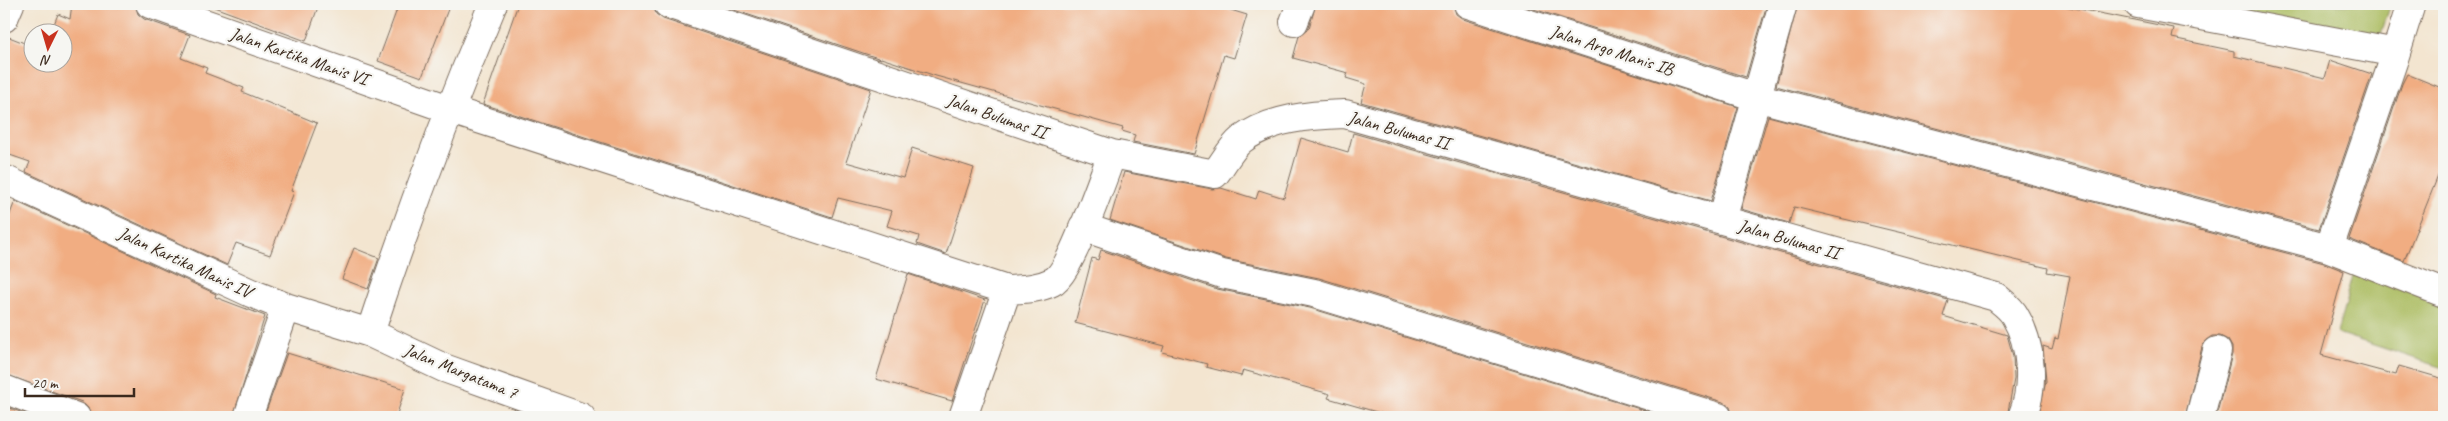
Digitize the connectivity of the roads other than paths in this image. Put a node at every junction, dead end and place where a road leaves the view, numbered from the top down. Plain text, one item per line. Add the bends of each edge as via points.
1 (10, 4) edge
2 (150, 4) edge
3 (493, 4) edge
4 (668, 4) edge
5 (1468, 4) edge
6 (1783, 4) edge
7 (2138, 4) edge
8 (2411, 4) edge
9 (209, 13) edge
10 (4, 18) edge
11 (2393, 62) junction
12 (1756, 97) junction
13 (448, 109) junction
14 (1112, 154) junction
15 (4, 179) edge
16 (1722, 220) junction
17 (1083, 227) junction
18 (2329, 248) junction
19 (1007, 290) junction
20 (2444, 293) edge
21 (286, 307) junction
22 (370, 333) junction
23 (2217, 351) dead end
24 (4, 389) edge
25 (76, 417) edge
26 (248, 417) edge
27 (581, 417) edge
28 (963, 417) edge
29 (1718, 417) edge
30 (2022, 417) edge
31 (2200, 417) edge

1 - 10 street
2 - 9 street, Jalan Kartika Manis VI
3 - 13 street
4 - 14 street, Jalan Bulumas II
5 - 12 street, Jalan Argo Manis IB
6 - 12 street
7 - 11 street via 2386,51
8 - 11 street
9 - 13 street, Jalan Kartika Manis VI
11 - 18 street
12 - 16 street
12 - 18 street, Jalan Argo Manis IB
13 - 19 street, Jalan Kartika Manis VI
13 - 22 street
14 - 16 street, Jalan Bulumas II via 1215,174 1241,141 1266,127 1303,115 1345,114
14 - 17 street
15 - 21 street, Jalan Kartika Manis IV
16 - 30 street, Jalan Bulumas II via 1996,297 2015,314 2027,346 2030,386
17 - 19 street via 1069,259 1054,282 1035,288
17 - 29 street via 1222,274 1314,294
18 - 20 street, Jalan Argo Manis IB
19 - 28 street
21 - 22 street, Jalan Kartika Manis IV
21 - 26 street
22 - 27 street, Jalan Margatama 7 via 444,368
23 - 31 street
24 - 25 street

